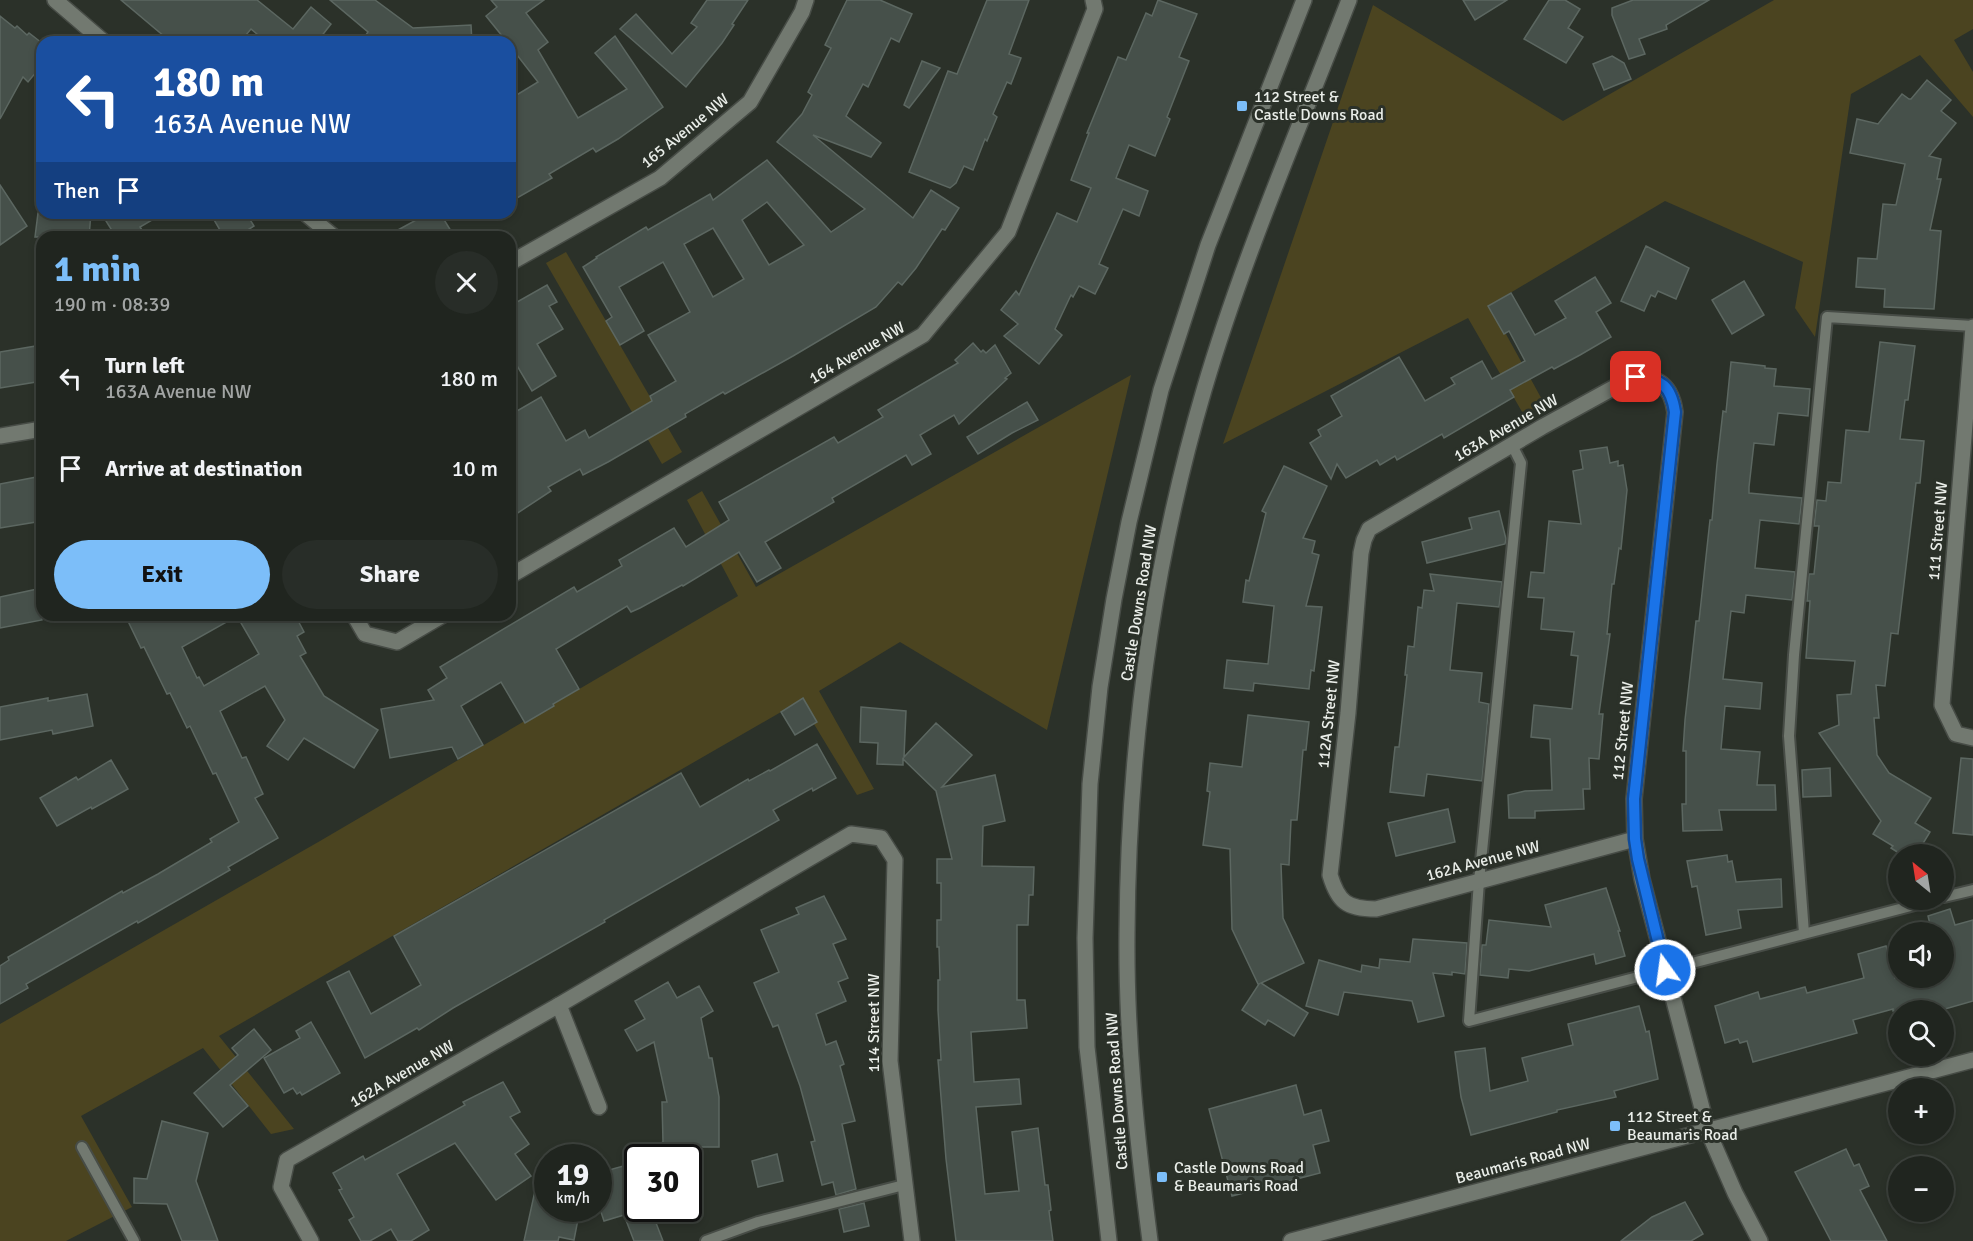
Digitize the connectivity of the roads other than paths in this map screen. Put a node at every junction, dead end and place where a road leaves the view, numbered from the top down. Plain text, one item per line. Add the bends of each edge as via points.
1 (55, 0) edge
2 (806, 0) edge
3 (1093, 0) edge
4 (1349, 0) edge
5 (1303, 1) edge
6 (97, 36) edge
7 (312, 219) edge
8 (327, 231) edge
9 (516, 260) edge
10 (1973, 326) edge
11 (1666, 386) joint
12 (36, 430) edge
13 (0, 436) edge
14 (1512, 445) junction
15 (1369, 529) joint
16 (516, 572) edge
17 (357, 621) edge
18 (433, 621) edge
19 (1973, 738) edge
20 (851, 834) joint
21 (1635, 839) junction
22 (1479, 881) junction
23 (1973, 890) edge
24 (1954, 895) edge
25 (1341, 900) joint
26 (1895, 910) edge
27 (1804, 933) junction
28 (1665, 970) junction
29 (559, 1005) junction
30 (1973, 1060) edge
31 (599, 1107) dead end
32 (1708, 1131) junction
33 (82, 1147) dead end
34 (904, 1185) junction
35 (134, 1241) edge
36 (311, 1241) edge
37 (706, 1241) edge
38 (912, 1241) edge
39 (1109, 1241) edge
40 (1150, 1241) edge
41 (1291, 1241) edge
42 (1760, 1241) edge

1 - 6 street
2 - 9 street, 165 Avenue NW via 750,102 660,178
3 - 16 street, 164 Avenue NW via 1095,9 1008,232 923,335
4 - 40 street, Castle Downs Road NW via 1245,268 1208,379 1154,600 1132,785 1126,936 1130,1042
5 - 39 street, Castle Downs Road NW via 1208,244 1161,390 1129,522 1105,654 1090,784 1085,938 1087,1047
7 - 8 street
10 - 19 street, 111 Street NW via 1942,705 1956,734
10 - 27 lane via 1827,317 1789,736
11 - 14 street, 163A Avenue NW via 1636,377
11 - 21 street, 112 Street NW via 1675,412 1634,799
12 - 13 street
14 - 15 street, 163A Avenue NW
14 - 22 lane via 1521,463
15 - 25 street, 112A Street NW via 1361,553 1330,864 1330,875
17 - 18 street via 365,634 397,642
20 - 29 street, 162A Avenue NW
20 - 34 street, 114 Street NW via 881,838 895,860 890,1061
21 - 22 street, 162A Avenue NW
21 - 28 street, 112 Street NW
22 - 25 street, 162A Avenue NW via 1376,909 1350,906
22 - 28 lane via 1469,1021
23 - 24 lane
26 - 27 lane
27 - 28 lane
28 - 32 street, 112 Street NW
29 - 31 street
29 - 36 street, 162A Avenue NW via 287,1160 281,1187
30 - 32 street, Beaumaris Road NW
32 - 41 street, Beaumaris Road NW
32 - 42 street, 112 Street NW
33 - 35 lane
34 - 37 lane via 759,1222
34 - 38 street, 114 Street NW

